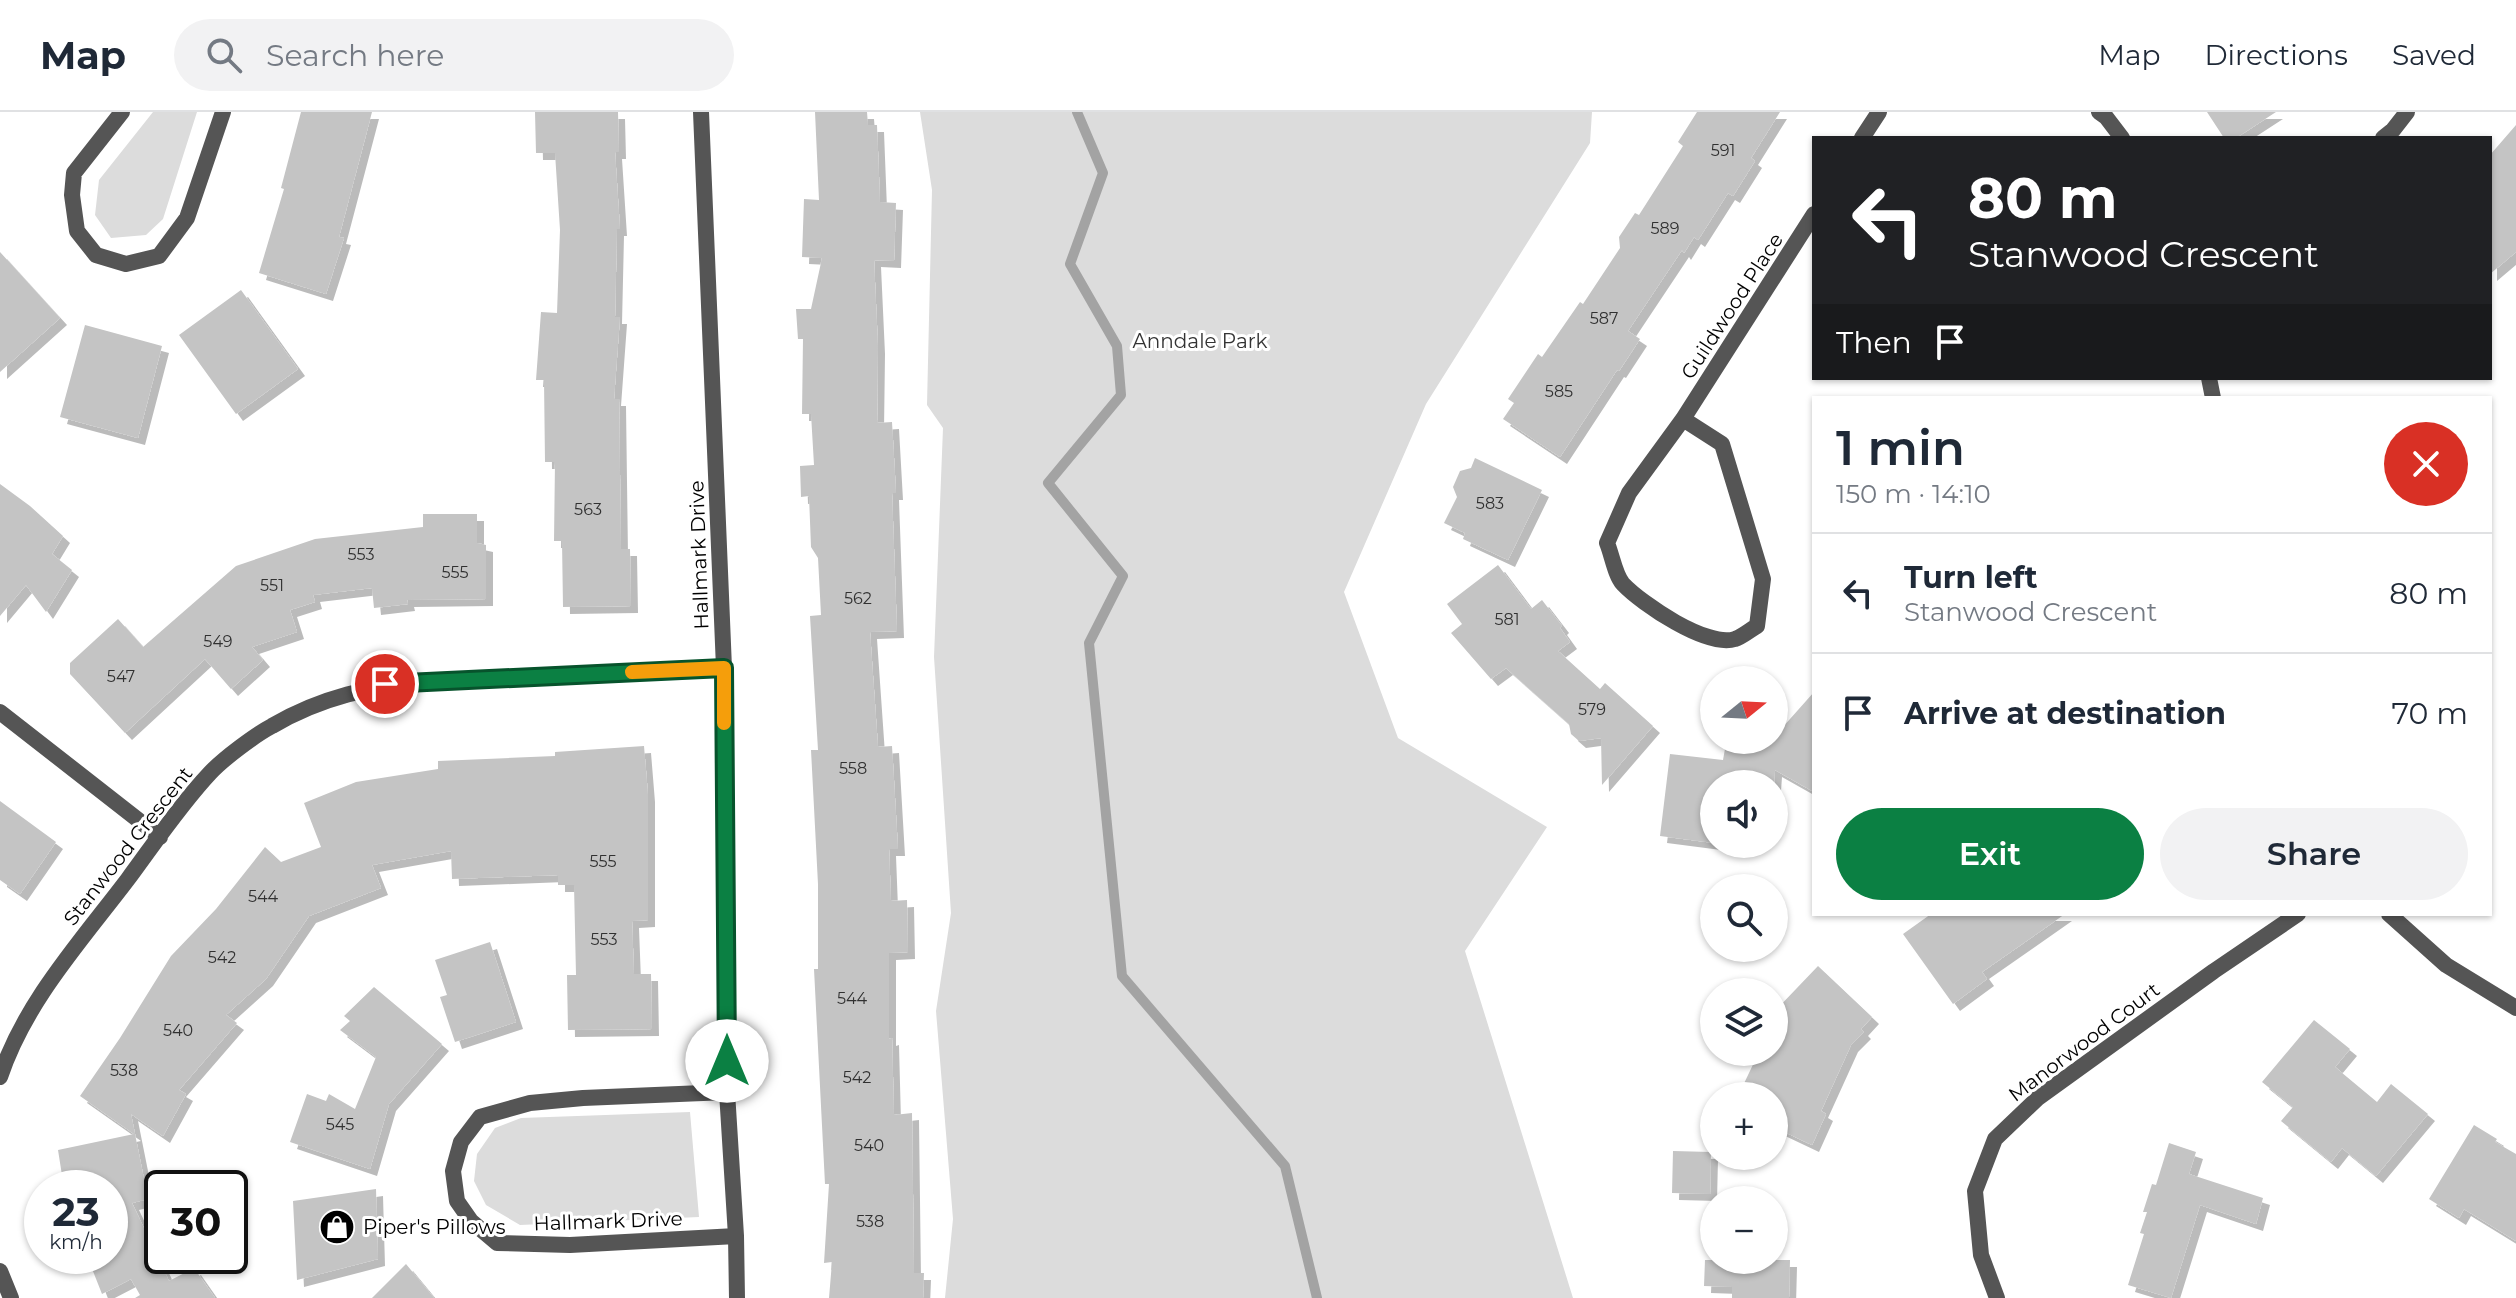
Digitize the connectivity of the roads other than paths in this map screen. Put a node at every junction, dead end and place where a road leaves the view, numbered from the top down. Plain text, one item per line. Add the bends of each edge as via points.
1 (122, 112) edge
2 (223, 112) edge
3 (701, 112) edge
4 (1879, 112) edge
5 (2099, 112) edge
6 (2407, 112) edge
7 (1863, 136) edge
8 (2120, 136) edge
9 (2386, 136) edge
10 (1812, 217) edge
11 (1683, 419) junction
12 (724, 668) junction
13 (0, 712) edge
14 (160, 837) junction
15 (2295, 916) edge
16 (2391, 916) edge
17 (2516, 1008) edge
18 (0, 1077) edge
19 (727, 1092) junction
20 (736, 1236) junction
21 (0, 1271) edge
22 (11, 1298) edge
23 (737, 1298) edge
24 (1997, 1298) edge

1 - 2 street via 74,173 72,195 77,231 96,255 126,264 159,256 187,218
3 - 12 street, Hallmark Drive
4 - 7 street
5 - 8 street
6 - 9 street
10 - 11 street, Guildwood Place
11 - 11 street, Guildwood Place via 1629,493 1607,543 1621,582 1645,601 1707,637 1733,640 1757,626 1763,579 1722,444
12 - 14 street, Stanwood Crescent via 385,684 337,696 270,727 211,772
12 - 19 street, Hallmark Drive
13 - 14 street
14 - 18 street, Stanwood Crescent via 36,1002
15 - 24 street, Manorwood Court via 2038,1098 1995,1139 1975,1191 1981,1255
16 - 17 street via 2446,965
19 - 20 street, Hallmark Drive
19 - 20 street, Hallmark Drive via 530,1103 480,1117 461,1142 453,1171 457,1201 497,1243 570,1245
20 - 23 street, Hallmark Drive
21 - 22 street

